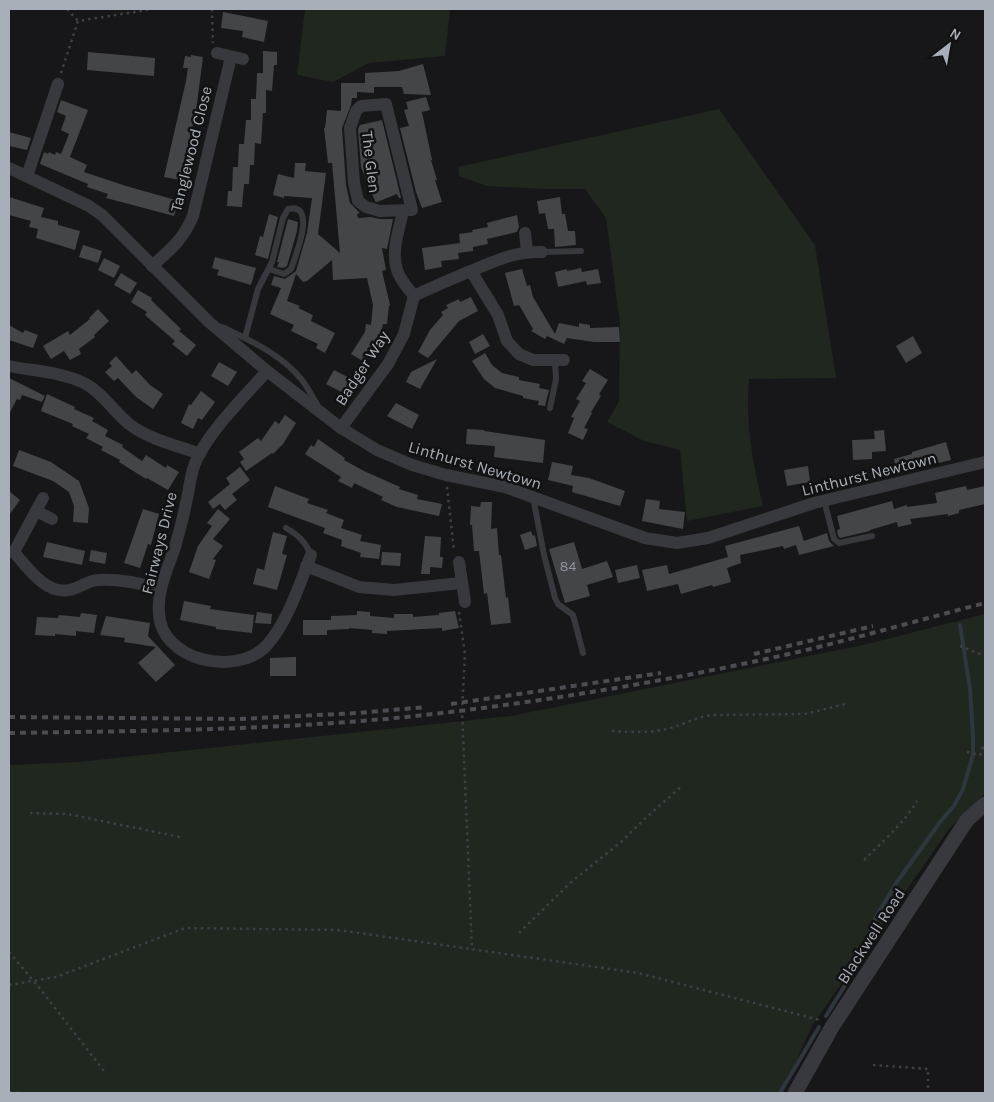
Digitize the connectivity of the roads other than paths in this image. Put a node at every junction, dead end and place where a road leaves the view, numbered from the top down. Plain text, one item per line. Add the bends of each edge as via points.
1 (217, 53) road end
2 (58, 84) road end
3 (9, 168) edge
4 (27, 176) junction
5 (403, 212) junction
6 (525, 233) dead end
7 (527, 251) junction
8 (581, 251) dead end
9 (542, 252) joint
10 (152, 266) junction
11 (269, 269) junction
12 (471, 271) junction
13 (414, 296) junction
14 (209, 322) junction
15 (245, 338) junction
16 (559, 360) joint
17 (9, 366) edge
18 (267, 370) junction
19 (550, 408) dead end
20 (322, 413) junction
21 (341, 428) junction
22 (200, 454) junction
23 (985, 462) edge
24 (532, 497) junction
25 (43, 498) dead end
26 (824, 500) junction
27 (36, 511) junction
28 (52, 519) dead end
29 (286, 528) dead end
30 (872, 536) dead end
31 (11, 552) edge
32 (309, 560) junction
33 (459, 562) road end
34 (461, 583) junction
35 (161, 589) junction
36 (465, 602) road end
37 (583, 653) dead end
38 (985, 804) edge
39 (795, 1093) edge

1 - 10 street, Tanglewood Close via 237,58 193,216 177,244
2 - 4 street
3 - 4 street, Linthurst Newtown
4 - 10 street, Linthurst Newtown via 102,215
5 - 5 street, The Glen via 412,210 386,104 361,106 350,128 358,201 380,212
5 - 13 street, The Glen via 395,256 396,270
6 - 7 street
7 - 9 street
7 - 12 street
8 - 9 lane
10 - 14 street, Linthurst Newtown
11 - 11 lane via 286,212 292,208 300,211 304,223 291,269 284,274
11 - 15 lane via 258,289
12 - 13 street
12 - 16 street via 498,316 507,341 520,354 533,360
13 - 21 street, Badger Way via 404,334 388,364
14 - 15 lane
14 - 18 street, Linthurst Newtown
15 - 20 lane via 289,367 302,380
16 - 19 lane
17 - 22 street via 71,377 86,384 142,433
18 - 20 street, Linthurst Newtown
18 - 22 street, Fairways Drive
20 - 21 street, Linthurst Newtown
21 - 24 street, Linthurst Newtown via 412,466 505,487
22 - 35 street, Fairways Drive
23 - 26 street, Linthurst Newtown
24 - 26 street, Linthurst Newtown via 630,534 677,543 708,538
24 - 37 lane via 555,598 573,615
25 - 27 street
26 - 30 lane via 834,539 839,543
27 - 28 street
27 - 31 street
29 - 32 lane via 299,535 307,545
31 - 35 street via 42,582 56,589 69,590 99,580
32 - 34 street via 359,587 394,590
32 - 35 street, Fairways Drive via 277,633 251,657 221,662 207,660 176,646 163,630 159,613
33 - 34 street
34 - 36 street
38 - 39 street, Blackwell Road via 967,820 832,1027

